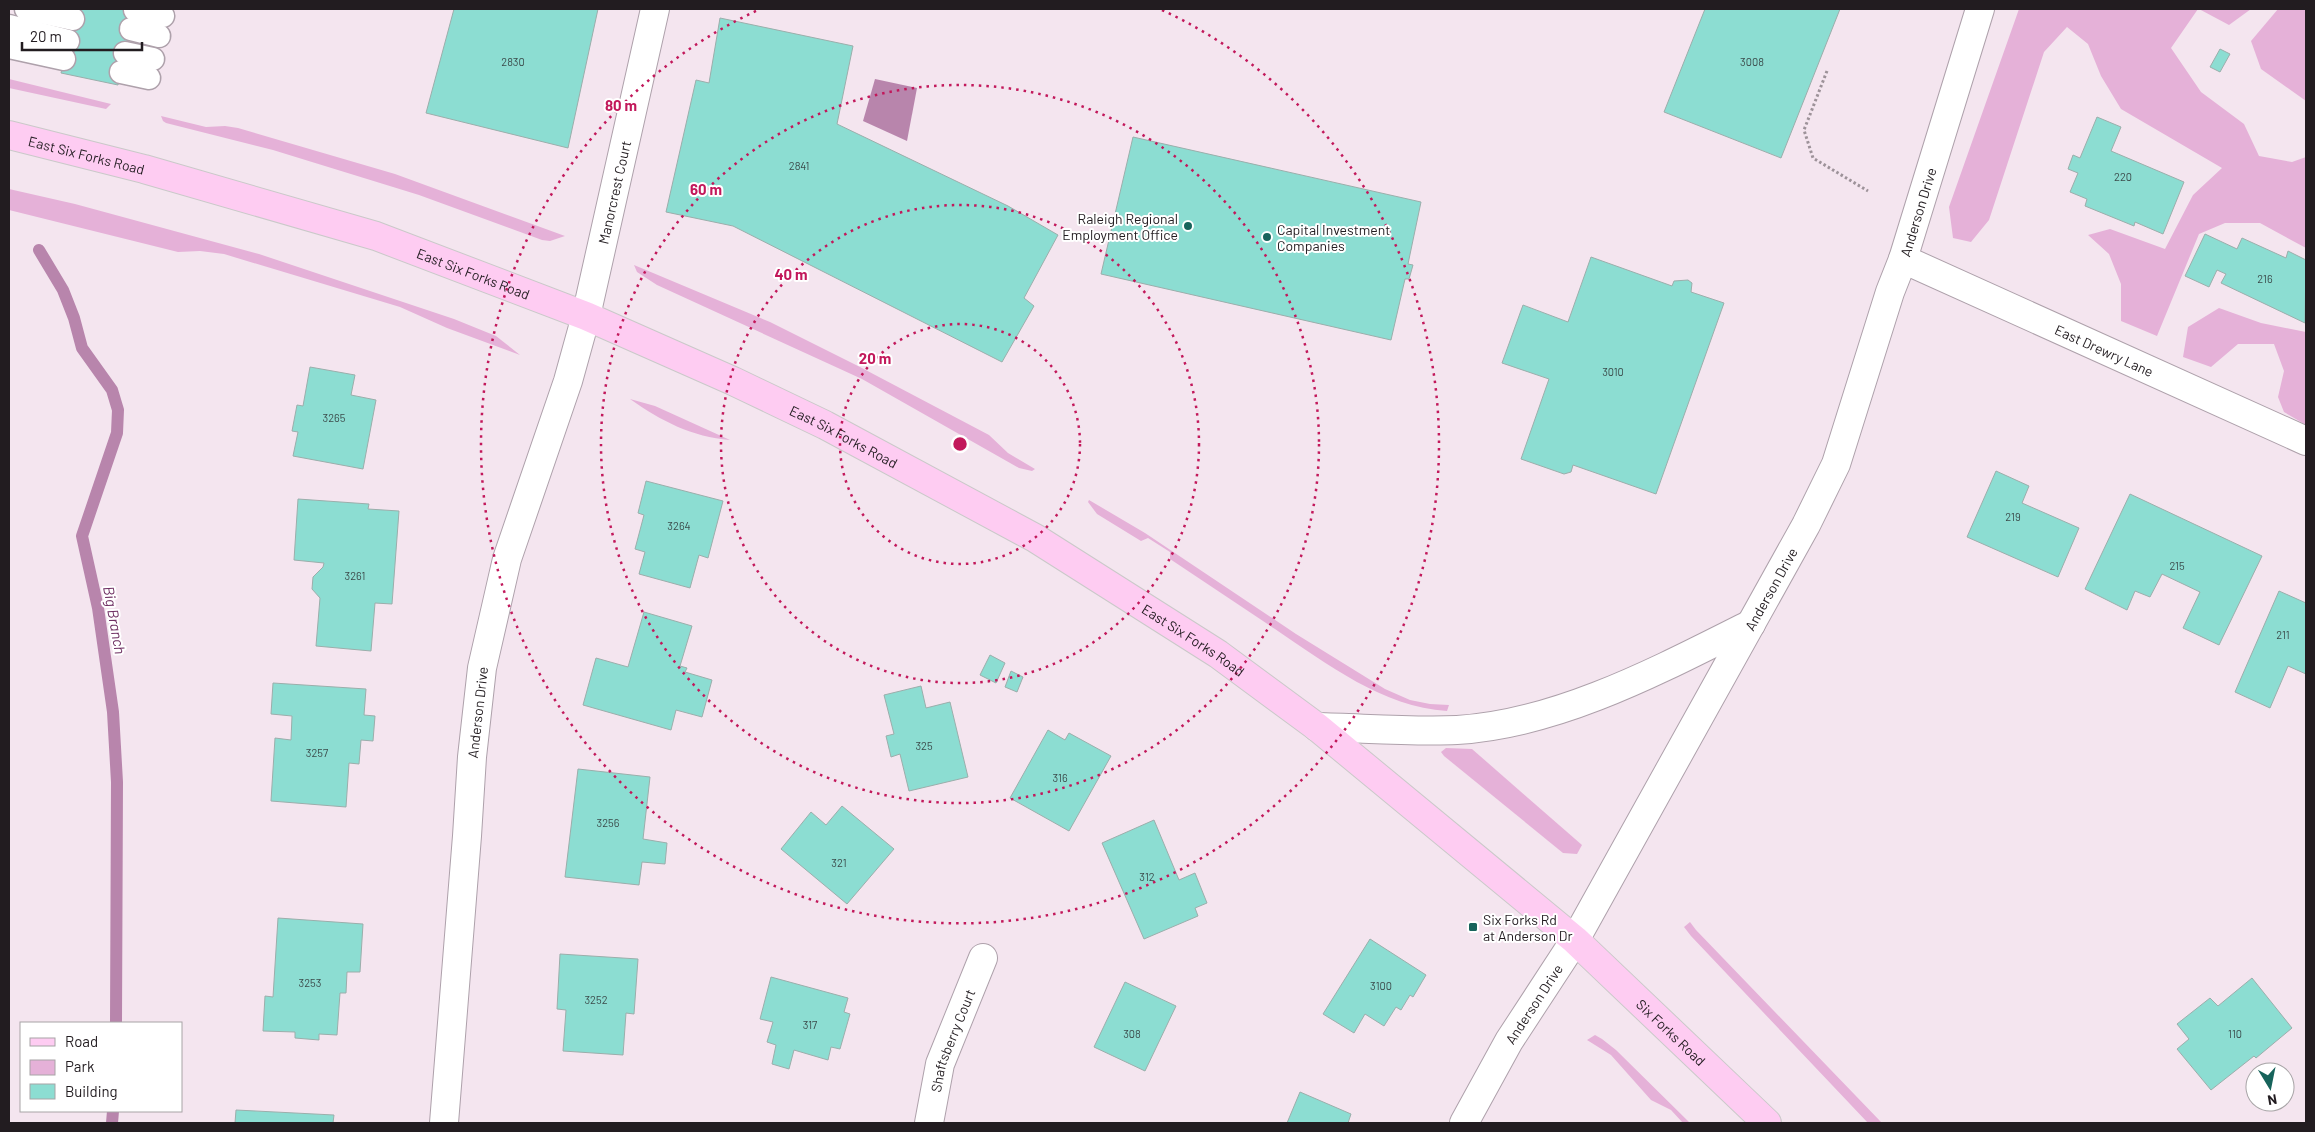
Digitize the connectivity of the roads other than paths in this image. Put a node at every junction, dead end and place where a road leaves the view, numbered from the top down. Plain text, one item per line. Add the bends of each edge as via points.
1 (26, 9) edge
2 (655, 9) edge
3 (1980, 9) edge
4 (73, 18) dead end
5 (133, 19) edge
6 (9, 26) edge
7 (161, 26) dead end
8 (9, 47) edge
9 (123, 63) dead end
10 (151, 69) dead end
11 (9, 135) edge
12 (1903, 258) junction
13 (586, 316) junction
14 (2306, 441) edge
15 (1751, 624) junction
16 (1317, 727) junction
17 (1575, 940) junction
18 (983, 958) dead end
19 (444, 1123) edge
20 (929, 1123) edge
21 (1464, 1123) edge
22 (1767, 1123) edge

1 - 4 lane
2 - 13 street, Manorcrest Court
3 - 12 street, Anderson Drive
5 - 7 lane
6 - 8 lane via 66,50
9 - 10 lane
11 - 13 main road, East Six Forks Road via 144,169 376,236
12 - 14 street, East Drewry Lane
12 - 15 street, Anderson Drive via 1836,464
13 - 16 main road, East Six Forks Road via 733,380 825,425 1035,538 1218,654
13 - 19 street, Anderson Drive via 568,381 507,559 482,668 472,757
15 - 16 street via 1611,690 1516,721 1457,730
15 - 17 street, Anderson Drive
16 - 17 main road, East Six Forks Road
17 - 21 street, Anderson Drive via 1509,1041
17 - 22 main road, Six Forks Road
18 - 20 street, Shaftsberry Court via 940,1064

